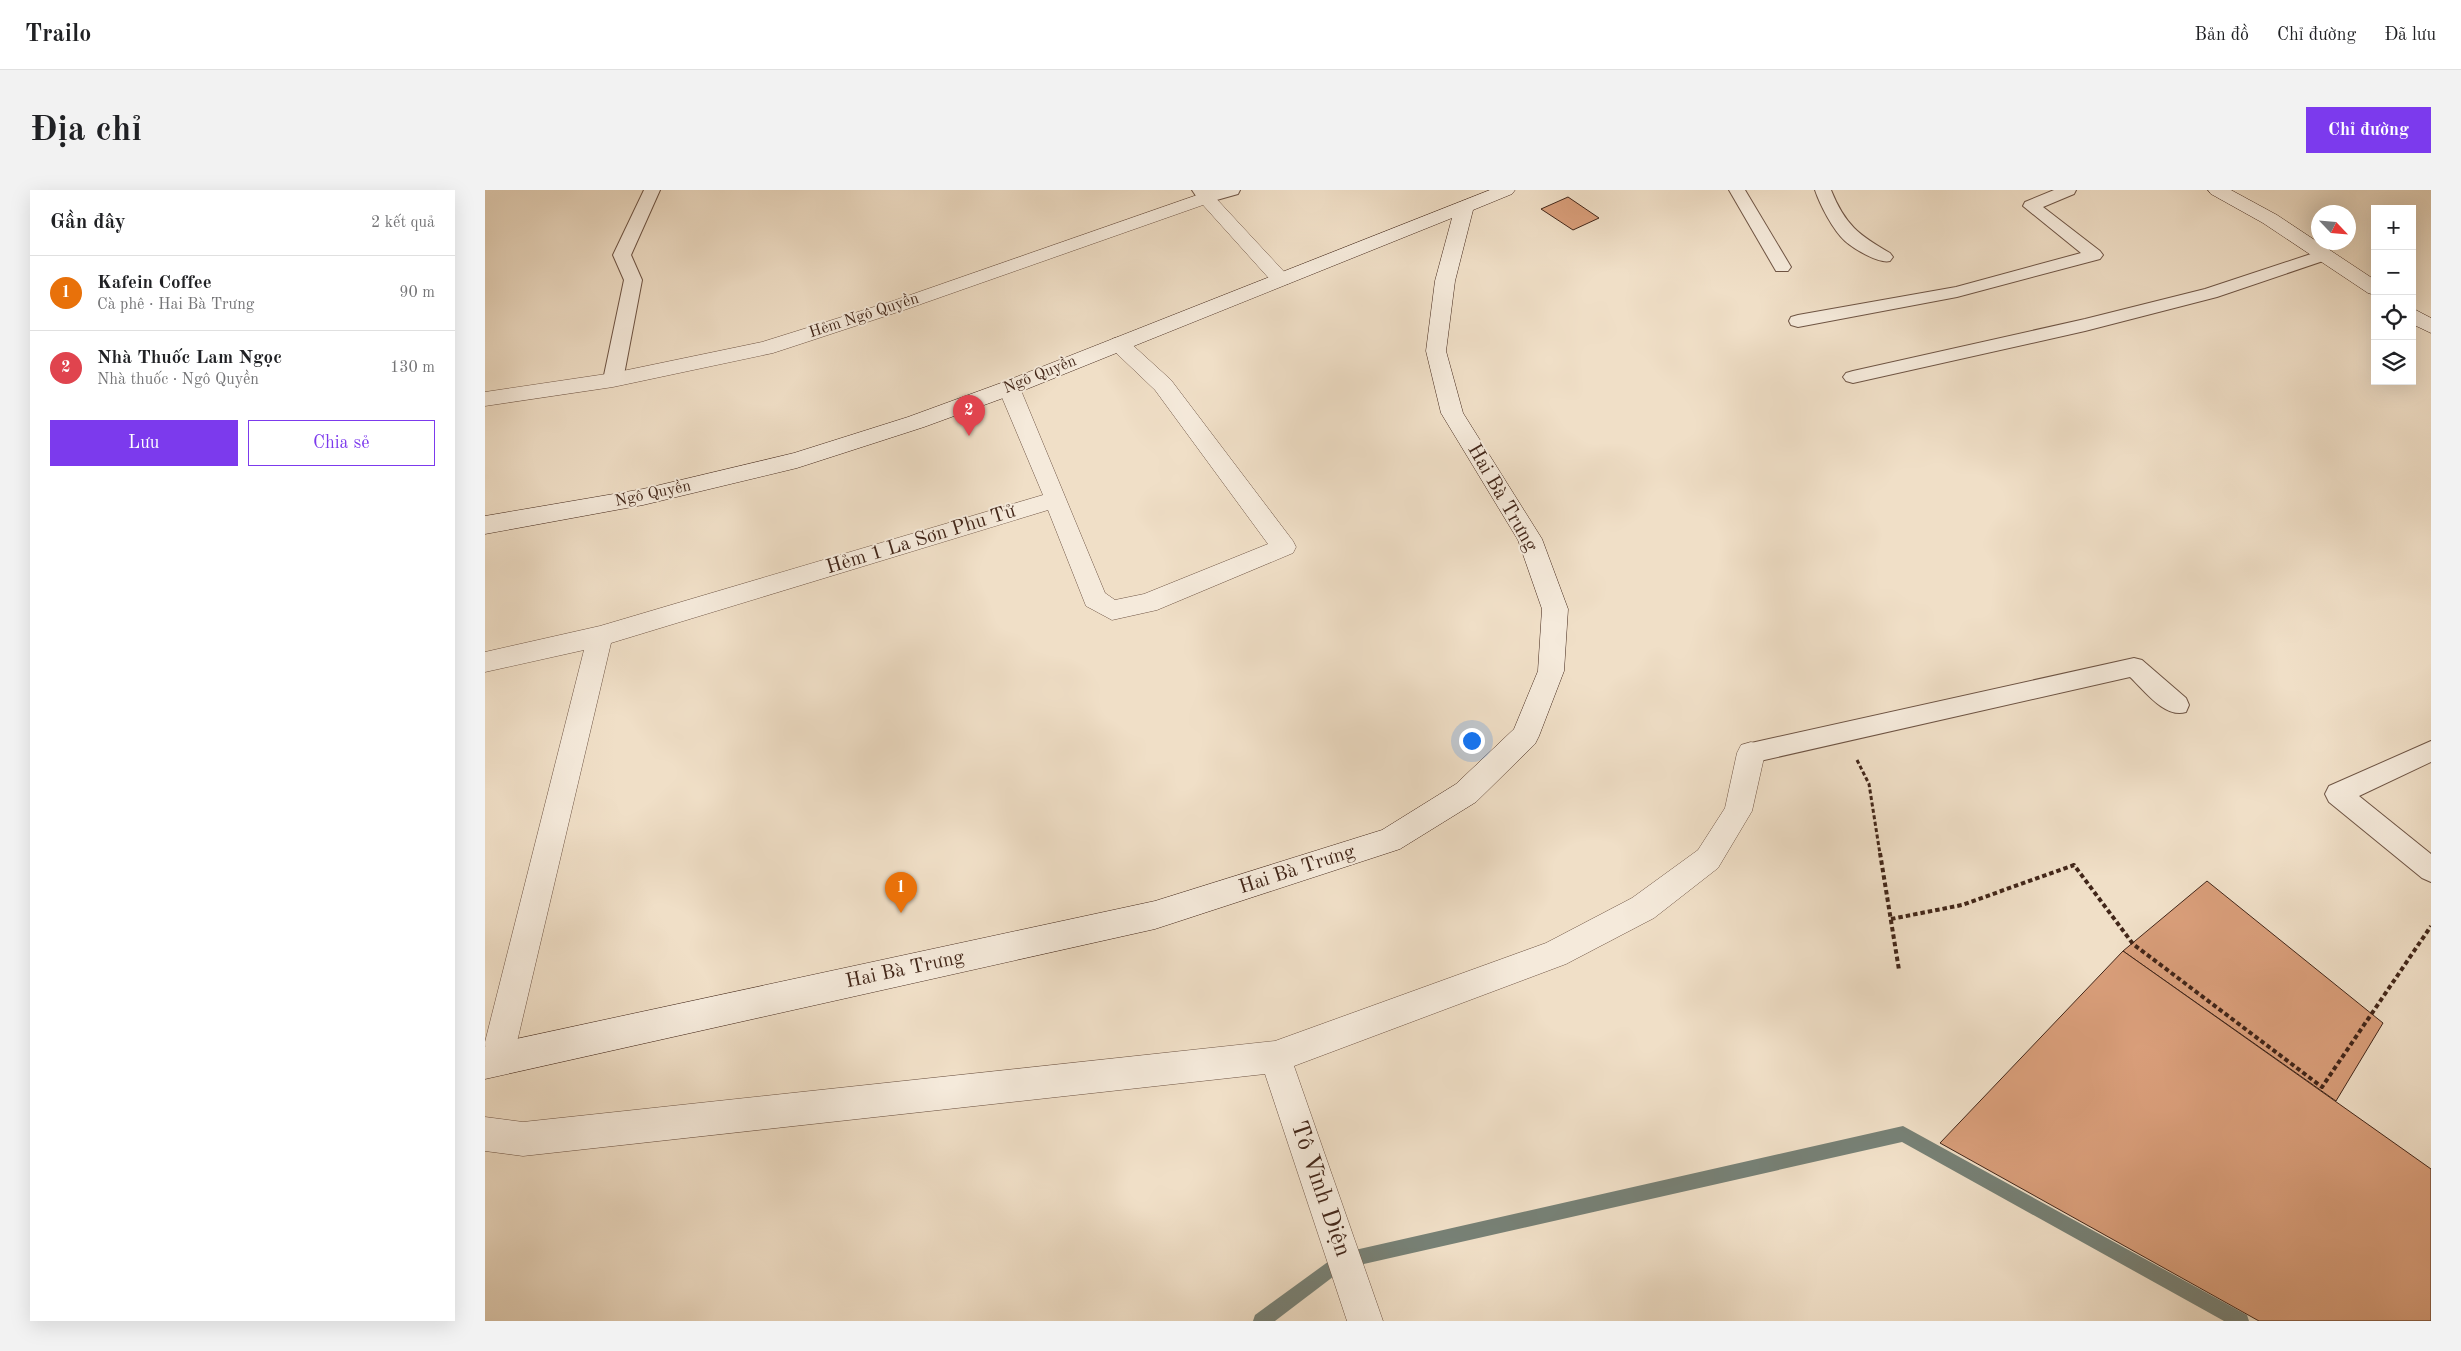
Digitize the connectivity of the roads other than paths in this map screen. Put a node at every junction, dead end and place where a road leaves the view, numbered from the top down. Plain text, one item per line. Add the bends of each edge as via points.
1 (652, 190) edge
2 (1232, 190) edge
3 (1506, 190) edge
4 (1737, 190) edge
5 (1823, 190) edge
6 (2068, 190) edge
7 (2217, 190) edge
8 (1203, 194) edge
9 (1464, 207) junction
10 (2323, 255) junction
11 (1884, 257) dead end
12 (1782, 268) dead end
13 (1281, 280) junction
14 (2371, 286) edge
15 (2416, 317) edge
16 (1798, 321) dead end
17 (2431, 327) edge
18 (1119, 344) junction
19 (1853, 377) dead end
20 (613, 380) junction
21 (1009, 388) junction
22 (485, 399) edge
23 (1056, 499) junction
24 (485, 525) edge
25 (600, 636) junction
26 (485, 662) edge
27 (2177, 705) dead end
28 (2431, 751) edge
29 (1751, 753) joint
30 (2431, 870) edge
31 (1275, 1056) junction
32 (491, 1061) edge
33 (485, 1134) edge
34 (1365, 1321) edge

1 - 20 lane via 622,255 633,280
2 - 8 lane, Hẻm Ngô Quyền
3 - 9 street, Ngô Quyền
4 - 12 lane
5 - 11 lane via 1851,237
6 - 16 lane via 2031,206 2094,255 1957,292
7 - 10 street via 2270,219
8 - 13 street
8 - 20 street, Hẻm Ngô Quyền via 900,305 766,348
9 - 13 street, Ngô Quyền
9 - 32 street, Hai Bà Trưng via 1445,281 1436,351 1452,413 1530,539 1555,609 1551,671 1525,736 1466,793 1390,840 1155,915
10 - 14 street
10 - 19 lane via 2211,293
13 - 18 street, Ngô Quyền
15 - 17 street
18 - 21 street, Ngô Quyền
18 - 23 street via 1163,385 1284,547 1148,603 1112,610 1095,599
20 - 22 street, Hẻm Ngô Quyền
21 - 23 street
21 - 24 street, Ngô Quyền via 797,460 643,497
23 - 25 street, Hẻm 1 La Sơn Phu Tử
25 - 26 street, Hẻm 1 La Sơn Phu Tử
25 - 32 street
27 - 29 lane via 2134,668
28 - 30 lane via 2338,794
29 - 31 street via 1737,811 1708,859 1643,908 1555,954
31 - 33 street via 523,1139
31 - 34 street, Tô Vĩnh Diện

